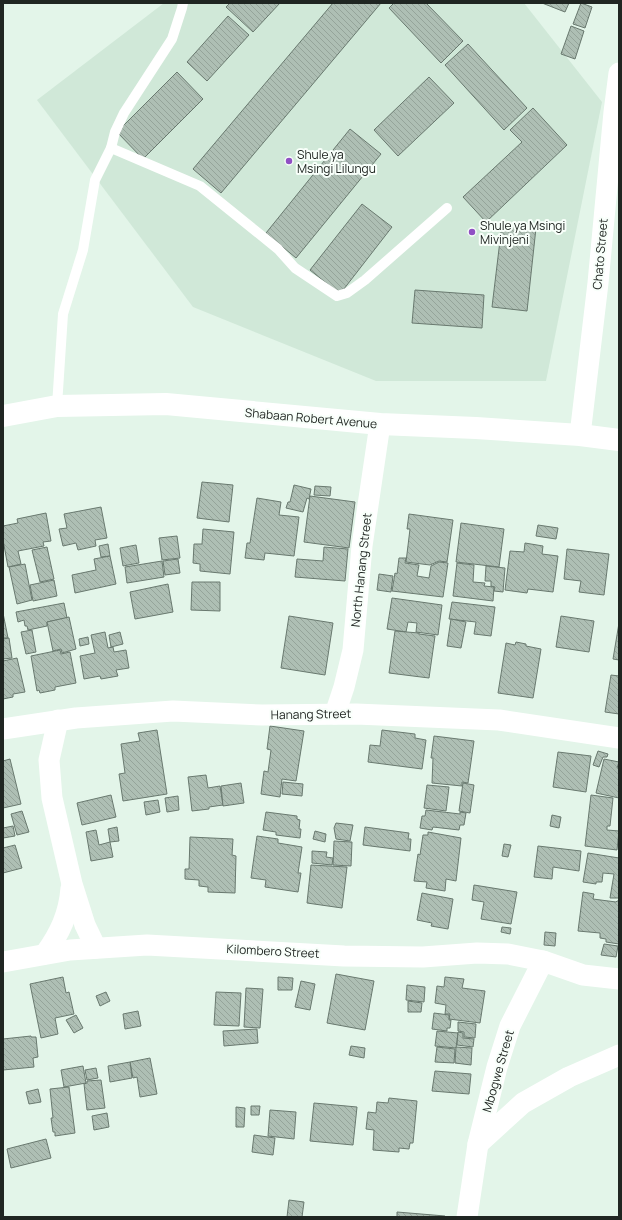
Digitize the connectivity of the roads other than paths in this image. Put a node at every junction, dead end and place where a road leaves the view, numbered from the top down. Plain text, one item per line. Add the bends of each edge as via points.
1 (182, 3) edge
2 (619, 73) edge
3 (616, 112) edge
4 (111, 148) junction
5 (447, 208) dead end
6 (57, 406) junction
7 (3, 416) edge
8 (380, 424) junction
9 (580, 435) junction
10 (619, 440) edge
11 (335, 714) junction
12 (58, 720) junction
13 (3, 729) edge
14 (619, 738) edge
15 (72, 884) junction
16 (96, 948) junction
17 (45, 954) junction
18 (542, 961) junction
19 (3, 962) edge
20 (619, 979) edge
21 (619, 1055) edge
22 (478, 1144) junction
23 (467, 1217) edge

1 - 4 lane via 172,39 124,113
2 - 3 street, Chato Street
3 - 9 street, Chato Street
4 - 5 lane via 200,186 278,249 294,268 337,296 347,293 365,280
4 - 6 lane via 95,180 83,250 63,314
6 - 7 main road, Shabaan Robert Avenue
6 - 8 main road, Shabaan Robert Avenue via 166,404
8 - 9 main road, Shabaan Robert Avenue
8 - 11 street, North Hanang Street via 362,546 353,650
9 - 10 main road, Shabaan Robert Avenue
11 - 12 street, Hanang Street via 262,715 173,711
11 - 14 street, Hanang Street via 499,720
12 - 13 street, Hanang Street
12 - 15 street via 49,760 52,798
15 - 16 street via 85,925
15 - 17 street via 65,920
16 - 17 street, Kilombero Street
16 - 18 street, Kilombero Street via 147,945 344,956 423,957 477,952 508,954
17 - 19 street, Kilombero Street
18 - 20 street via 583,975
18 - 22 street, Mbogwe Street via 510,1026 496,1067
21 - 22 street via 569,1077 523,1103
22 - 23 street, Mbogwe Street

